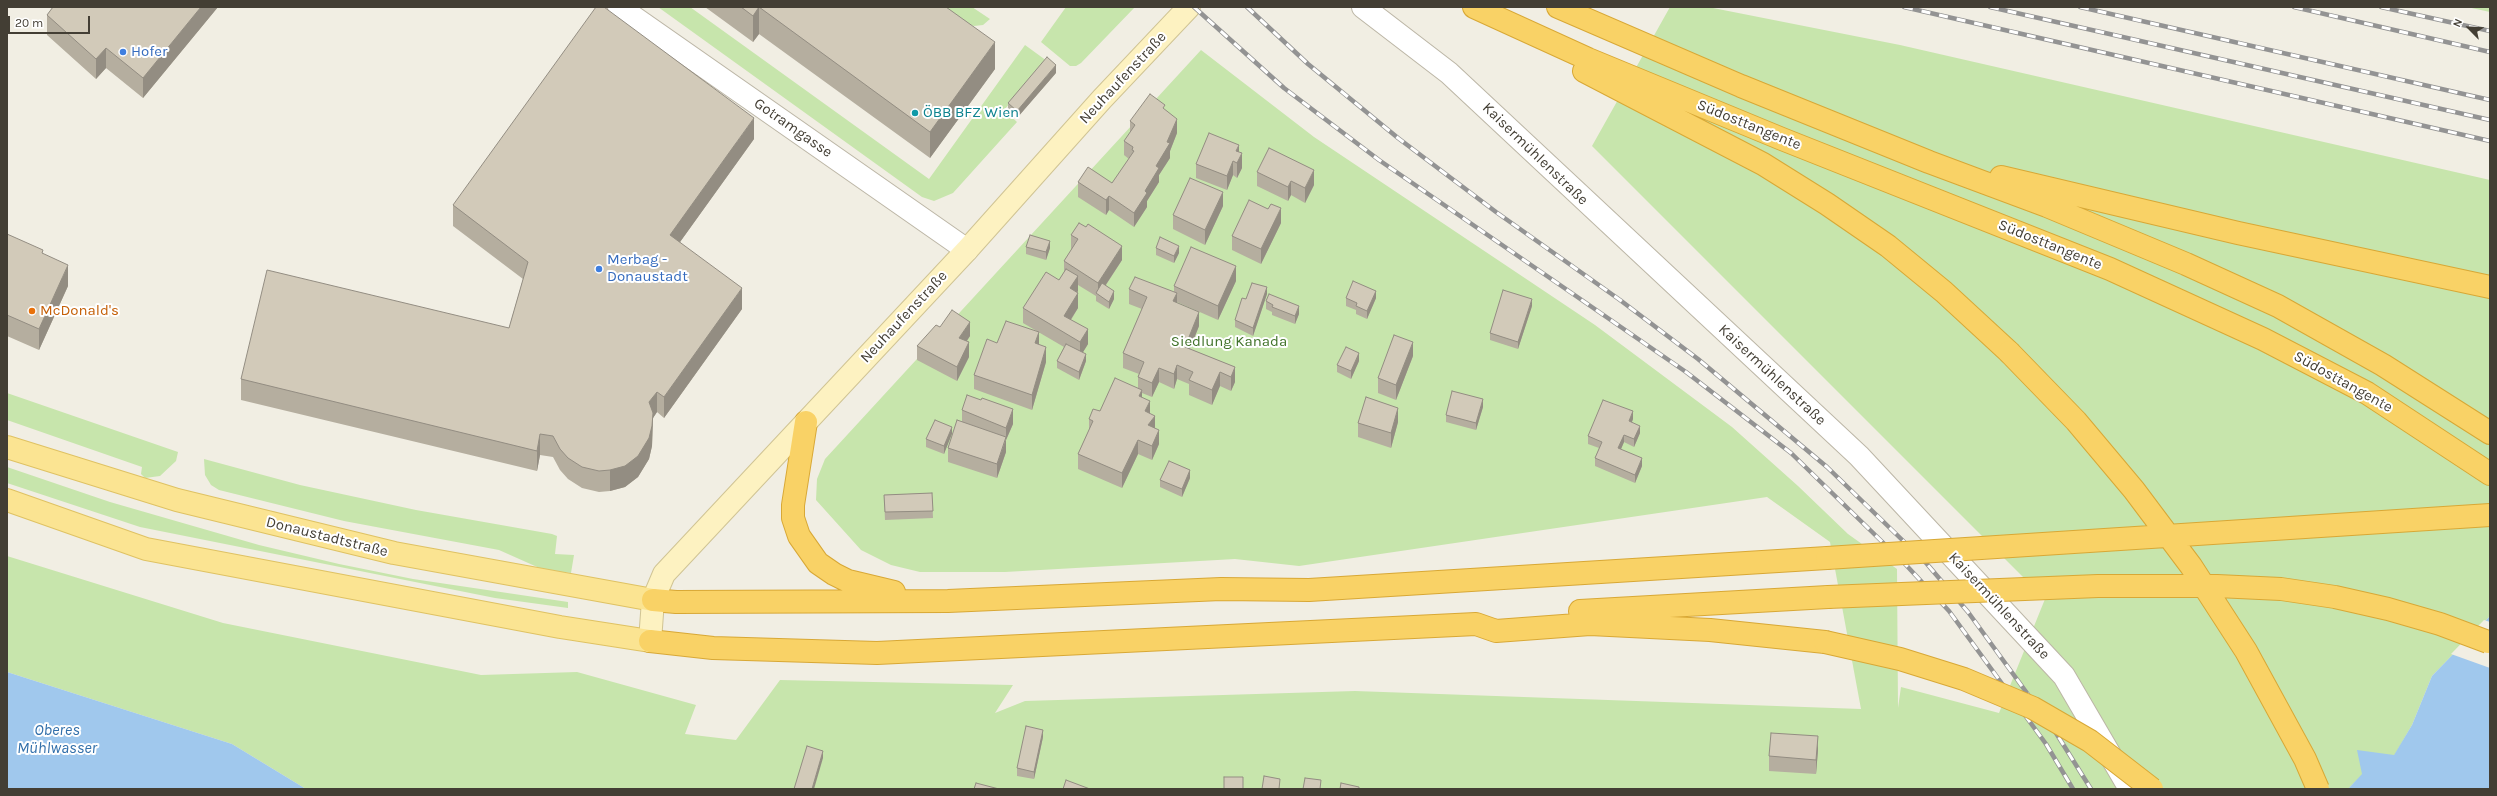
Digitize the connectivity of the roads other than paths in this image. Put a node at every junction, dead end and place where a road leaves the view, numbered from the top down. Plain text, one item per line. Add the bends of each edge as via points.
1 (619, 7) edge
2 (1189, 7) edge
3 (1363, 7) edge
4 (1474, 7) edge
5 (1558, 7) edge
6 (1586, 64) junction
7 (1928, 162) junction
8 (967, 250) junction
9 (2490, 287) edge
10 (806, 422) junction
11 (2490, 433) edge
12 (7, 447) edge
13 (2490, 474) edge
14 (7, 500) edge
15 (2490, 515) edge
16 (653, 600) junction
17 (948, 601) junction
18 (1476, 624) junction
19 (650, 641) junction
20 (2490, 643) edge
21 (2130, 789) edge
22 (2152, 789) edge
23 (2318, 789) edge

1 - 8 street, Gotramgasse
2 - 8 street, Neuhaufenstraße via 1102,99
3 - 21 street, Kaisermühlenstraße via 1449,73 1859,456 2064,676
4 - 6 highway via 1563,48
5 - 7 highway
6 - 13 highway, Südosttangente via 2110,269 2263,339 2367,393
6 - 23 highway, bridge via 1763,164 1827,204 1888,246 2009,352 2081,427 2134,490 2191,566 2246,651 2305,759
7 - 9 highway via 2058,189 2238,233
7 - 11 highway via 2047,206 2278,306 2383,365
8 - 10 street, Neuhaufenstraße
10 - 16 street, Neuhaufenstraße via 664,574
10 - 17 highway via 793,518 799,536 815,559 848,581 874,589
12 - 16 main road, Donaustadtstraße via 178,500 394,553
14 - 19 main road via 146,549 560,627
15 - 17 highway, bridge via 1308,590 1221,589
16 - 17 highway
16 - 19 street, Neuhaufenstraße
18 - 19 highway via 877,653 714,648
18 - 20 highway, bridge via 1496,616 1828,597 2098,586 2217,586 2281,589 2335,597 2440,624
18 - 22 highway, bridge via 1496,631 1590,624 1658,626 1825,642 1900,659 1964,679 2033,708 2090,741

